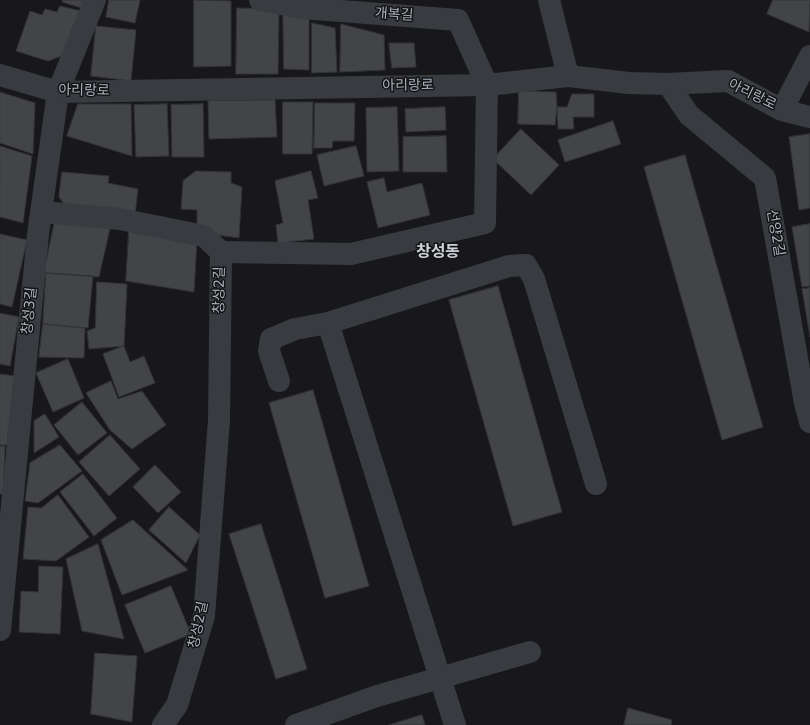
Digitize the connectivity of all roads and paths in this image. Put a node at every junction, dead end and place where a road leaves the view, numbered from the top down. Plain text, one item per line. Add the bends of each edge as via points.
1 (95, 0) edge
2 (260, 0) edge
3 (549, 0) edge
4 (810, 56) edge
5 (0, 75) edge
6 (568, 76) junction
7 (668, 84) junction
8 (487, 85) junction
9 (58, 92) junction
10 (782, 110) junction
11 (810, 117) edge
12 (42, 212) junction
13 (221, 252) junction
14 (328, 323) junction
15 (279, 381) dead end
16 (810, 422) edge
17 (596, 484) dead end
18 (1, 597) edge
19 (0, 630) edge
20 (530, 652) dead end
21 (440, 678) junction
22 (163, 725) edge
23 (296, 725) edge
24 (455, 725) edge

1 - 9 street, 창성3길
2 - 8 street, 개복길 via 302,8 458,20
3 - 6 street
4 - 10 street
5 - 9 street, 아리랑로
6 - 7 street, 아리랑로 via 629,83
6 - 8 street, 아리랑로
7 - 10 street, 아리랑로 via 728,81
7 - 16 street, 선양2길 via 689,115 766,178
8 - 9 street, 아리랑로
8 - 13 street, 창성2길 via 485,223 351,254
9 - 12 street, 창성3길
10 - 11 street, 아리랑로
12 - 13 street via 120,219 204,236
12 - 18 street, 창성3길
13 - 22 street, 창성2길 via 219,420 204,616 177,705
14 - 15 street via 295,329 271,339 269,351
14 - 17 street via 509,266 526,265 534,279
14 - 21 street
18 - 19 street, 창성3길
20 - 21 street
21 - 23 street via 378,696
21 - 24 street

